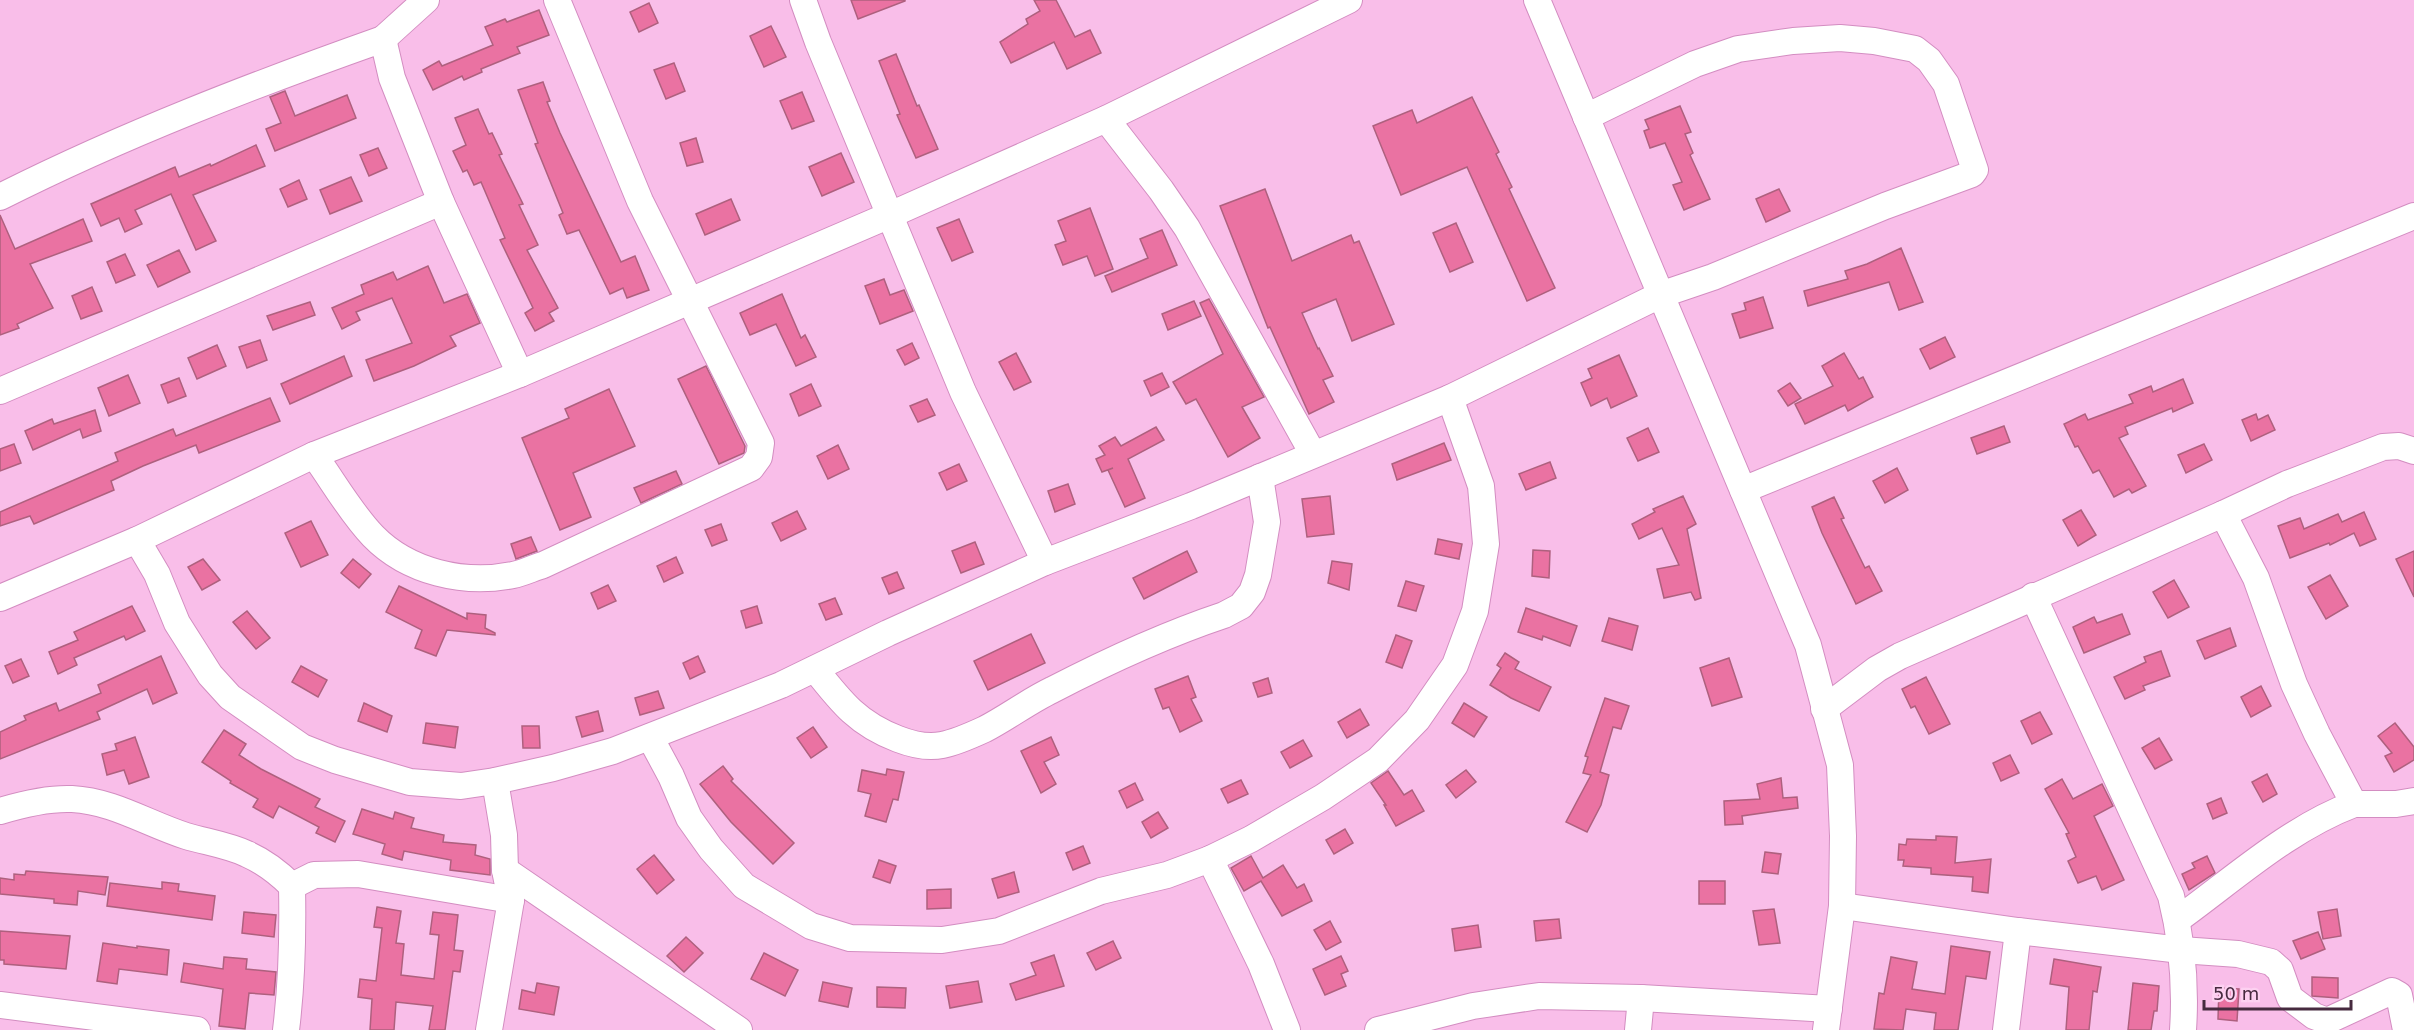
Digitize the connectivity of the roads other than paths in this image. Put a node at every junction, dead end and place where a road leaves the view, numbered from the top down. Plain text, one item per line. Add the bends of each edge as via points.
1 (426, 0) edge
2 (557, 0) edge
3 (802, 0) edge
4 (1349, 0) edge
5 (1537, 0) edge
6 (383, 39) junction
7 (1586, 117) junction
8 (1106, 119) junction
9 (0, 197) edge
10 (441, 202) junction
11 (890, 215) junction
12 (2414, 216) edge
13 (1660, 295) junction
14 (690, 301) junction
15 (520, 374) junction
16 (0, 391) edge
17 (1450, 398) junction
18 (2414, 451) edge
19 (314, 454) junction
20 (1313, 454) junction
21 (1260, 477) junction
22 (1743, 490) junction
23 (2223, 514) junction
24 (137, 540) junction
25 (1045, 562) junction
26 (2033, 596) junction
27 (0, 598) edge
28 (815, 669) junction
29 (1824, 709) junction
30 (650, 737) junction
31 (495, 781) junction
32 (2414, 801) edge
33 (2354, 804) junction
34 (0, 811) edge
35 (1210, 859) junction
36 (505, 870) junction
37 (292, 886) junction
38 (511, 900) junction
39 (1842, 906) junction
40 (2177, 920) junction
41 (2018, 932) junction
42 (2181, 950) junction
43 (1641, 998) junction
44 (0, 1005) edge
45 (1827, 1019) edge
46 (1387, 1029) edge
47 (197, 1030) edge
48 (286, 1030) edge
49 (489, 1030) edge
50 (739, 1030) edge
51 (1287, 1030) edge
52 (1638, 1030) edge
53 (2006, 1030) edge
54 (2182, 1030) edge
55 (2406, 1030) edge

1 - 6 street
2 - 14 street via 640,201
3 - 11 street
4 - 8 street
5 - 7 street
6 - 9 street via 144,131
6 - 10 street via 392,78
7 - 13 street
7 - 13 street via 1695,64 1738,49 1793,41 1840,38 1916,49 1946,84 1975,166 1972,174
8 - 11 street
8 - 20 street via 1187,228
10 - 15 street
10 - 16 street
11 - 14 street
11 - 25 street via 963,392
12 - 22 street
13 - 17 street
13 - 22 street
14 - 15 street
14 - 19 street via 761,443 759,457 751,468 543,565 512,575 480,577 436,574 406,561 374,536
15 - 19 street
17 - 20 street
17 - 35 street via 1481,486 1486,544 1475,611 1455,665 1417,720 1378,760 1323,797
18 - 23 street via 2399,446 2383,447
19 - 24 street
20 - 21 street
21 - 25 street
21 - 28 street via 1266,522 1264,545 1252,592 1241,606 1115,657 958,741 941,746 920,745 882,733 862,722 841,702
22 - 29 street via 1808,645
23 - 26 street
23 - 33 street via 2256,578 2316,734
24 - 27 street
24 - 31 street via 157,574 177,623 210,675 230,697 302,747 410,782 461,786
25 - 28 street
26 - 29 street via 1900,656
26 - 40 street via 2170,896
28 - 30 street
29 - 39 street via 1840,765
30 - 31 street via 553,768
30 - 35 street via 689,818 744,886 811,926 850,938 942,940 999,931 1101,891 1167,875
31 - 36 street
32 - 33 street
33 - 40 street via 2327,814 2280,843
34 - 37 street via 50,800 101,804 185,836 247,854 277,871
35 - 51 street via 1261,964
36 - 38 street
36 - 50 street
37 - 38 street via 314,875 358,874
37 - 48 street via 294,943
38 - 49 street
39 - 41 street
39 - 45 street
40 - 42 street
41 - 42 street
41 - 53 street
42 - 54 street via 2185,1001
42 - 55 street via 2238,954 2271,962 2280,970 2290,998 2314,1017 2327,1021 2395,991
43 - 45 street
43 - 46 street via 1539,996 1473,1006
43 - 52 street
44 - 47 street

